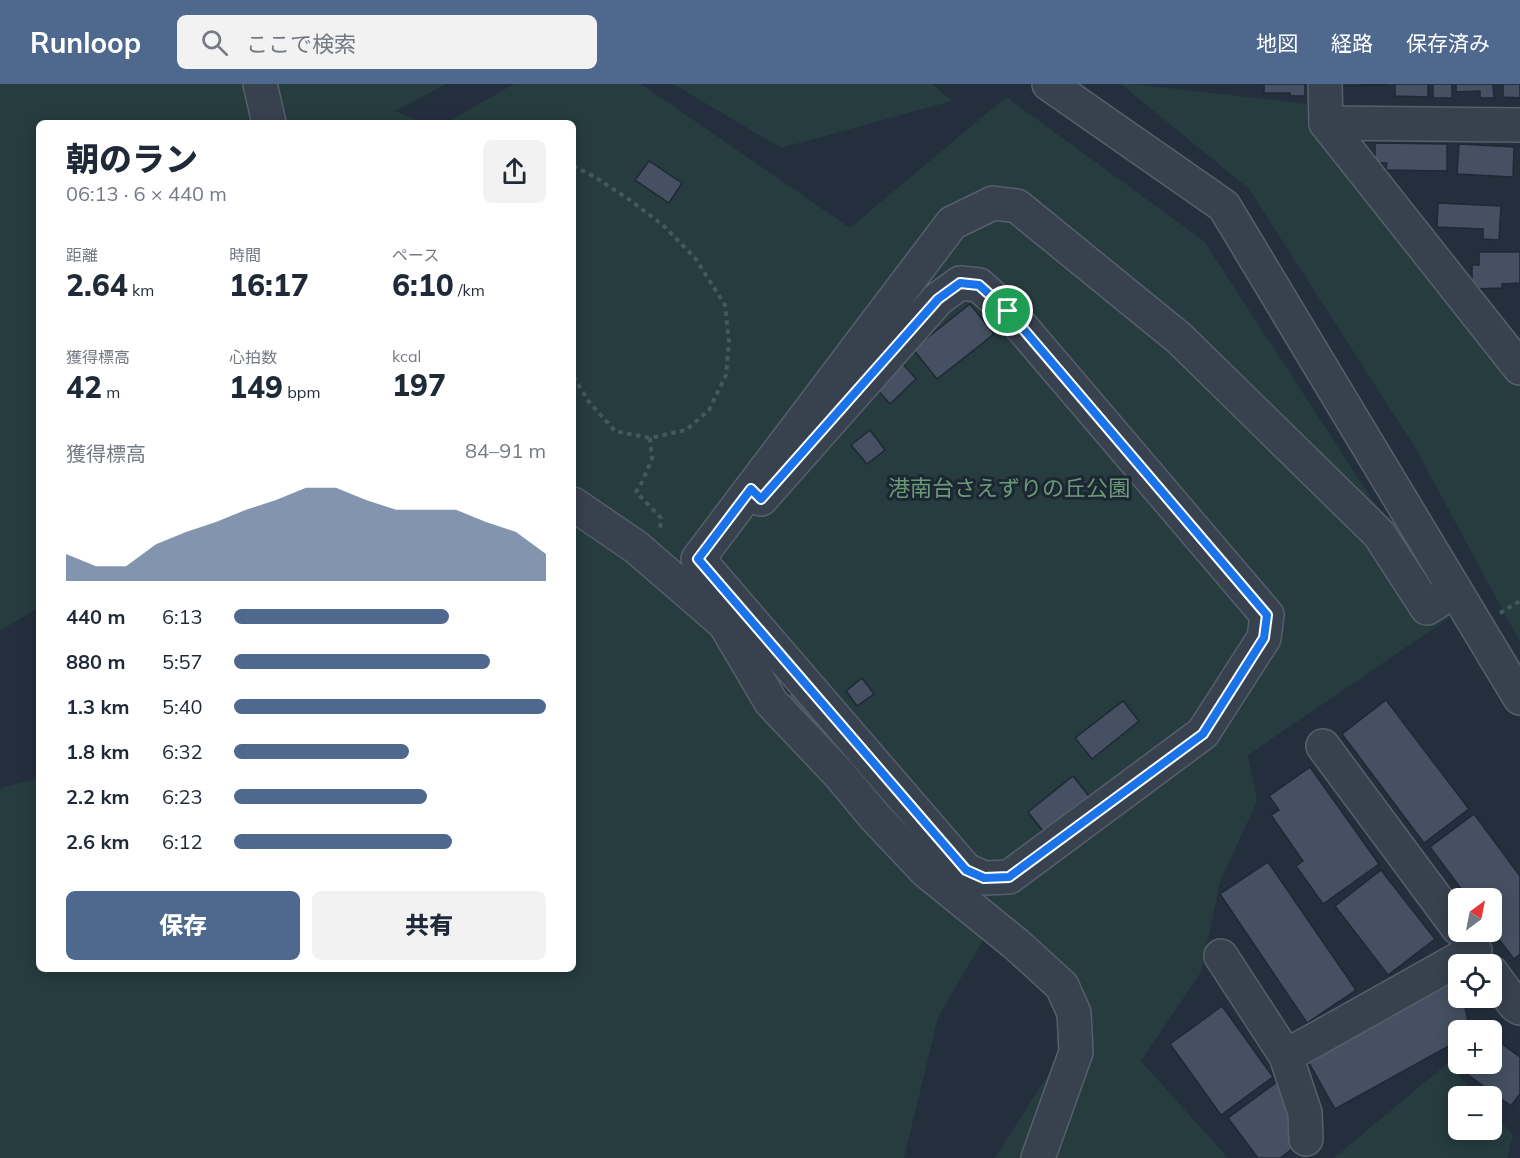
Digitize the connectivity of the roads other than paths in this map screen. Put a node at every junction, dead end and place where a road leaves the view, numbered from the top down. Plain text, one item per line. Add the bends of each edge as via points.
1 (260, 84) edge
2 (1049, 84) edge
3 (1325, 84) edge
4 (268, 120) edge
5 (1326, 123) junction
6 (1520, 125) edge
7 (1520, 368) edge
8 (751, 489) junction
9 (576, 506) edge
10 (1455, 590) junction
11 (1520, 698) edge
12 (1323, 746) dead end
13 (1474, 949) edge
14 (1221, 956) dead end
15 (1520, 1008) edge
16 (1286, 1056) junction
17 (1305, 1139) dead end
18 (1038, 1158) edge

1 - 4 street
2 - 10 street via 1224,206
3 - 5 street
5 - 6 street
5 - 7 street
8 - 8 street via 698,559 966,870 984,878 1009,877 1203,734 1264,638 1267,615 1008,311 979,285 960,283 938,299 761,499
8 - 10 street via 952,223 993,203 1017,206 1179,338 1379,534 1427,608
9 - 18 street via 636,547 724,624 771,702 875,818 926,871 1062,986 1074,1013 1076,1052
10 - 11 street
12 - 13 street
13 - 15 street
13 - 16 street
14 - 16 street
16 - 17 street via 1305,1113

